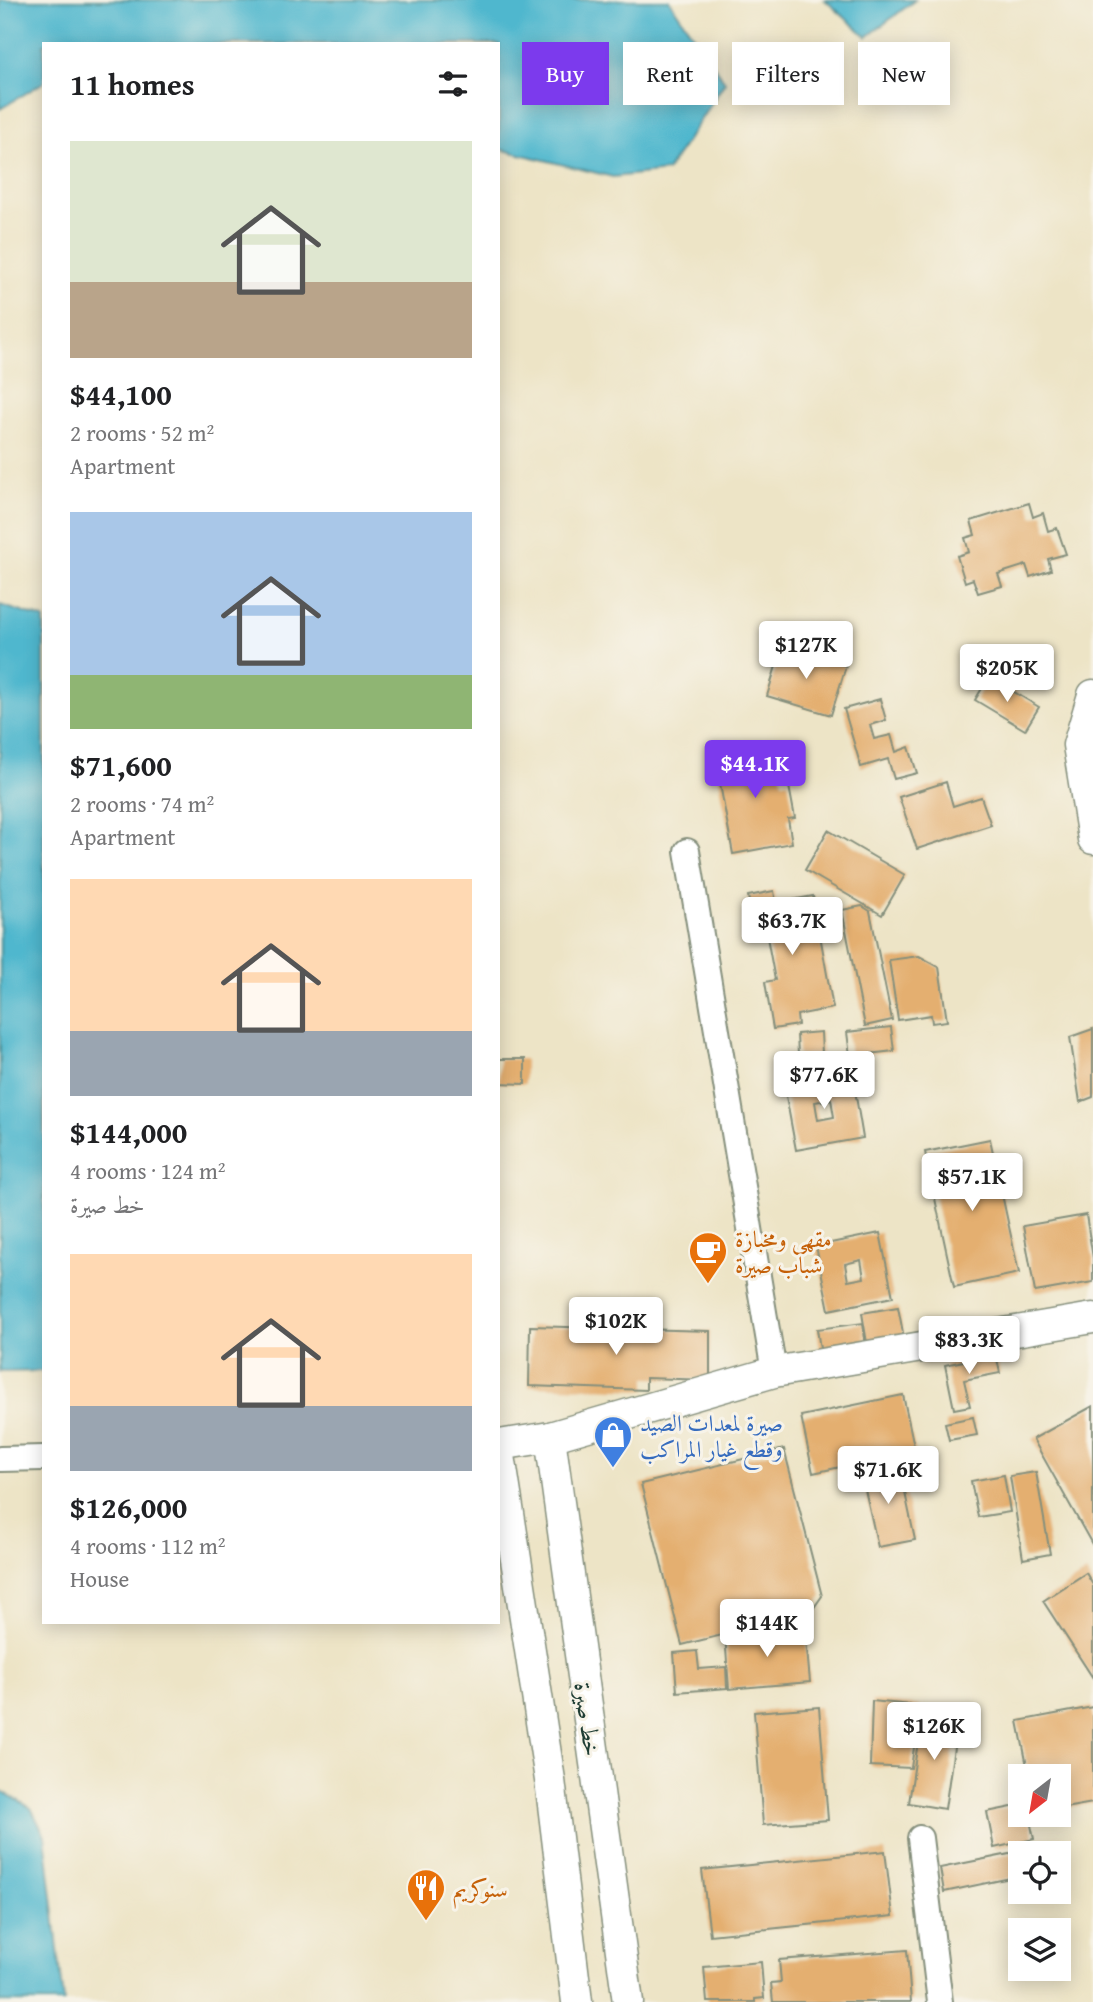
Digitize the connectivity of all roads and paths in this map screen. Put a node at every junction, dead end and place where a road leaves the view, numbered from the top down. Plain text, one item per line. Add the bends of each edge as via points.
1 (1093, 695) edge
2 (1093, 839) edge
3 (687, 851) dead end
4 (1093, 1318) edge
5 (774, 1372) junction
6 (550, 1437) junction
7 (500, 1447) edge
8 (500, 1454) edge
9 (42, 1458) edge
10 (0, 1459) edge
11 (920, 1838) dead end
12 (577, 2002) edge
13 (628, 2002) edge
14 (940, 2002) edge

1 - 2 street via 1077,745
3 - 5 street
4 - 5 street
5 - 6 street
6 - 7 street
6 - 13 street, خط صيرة
8 - 12 street, خط صيرة via 550,1780
9 - 10 street
11 - 14 street

